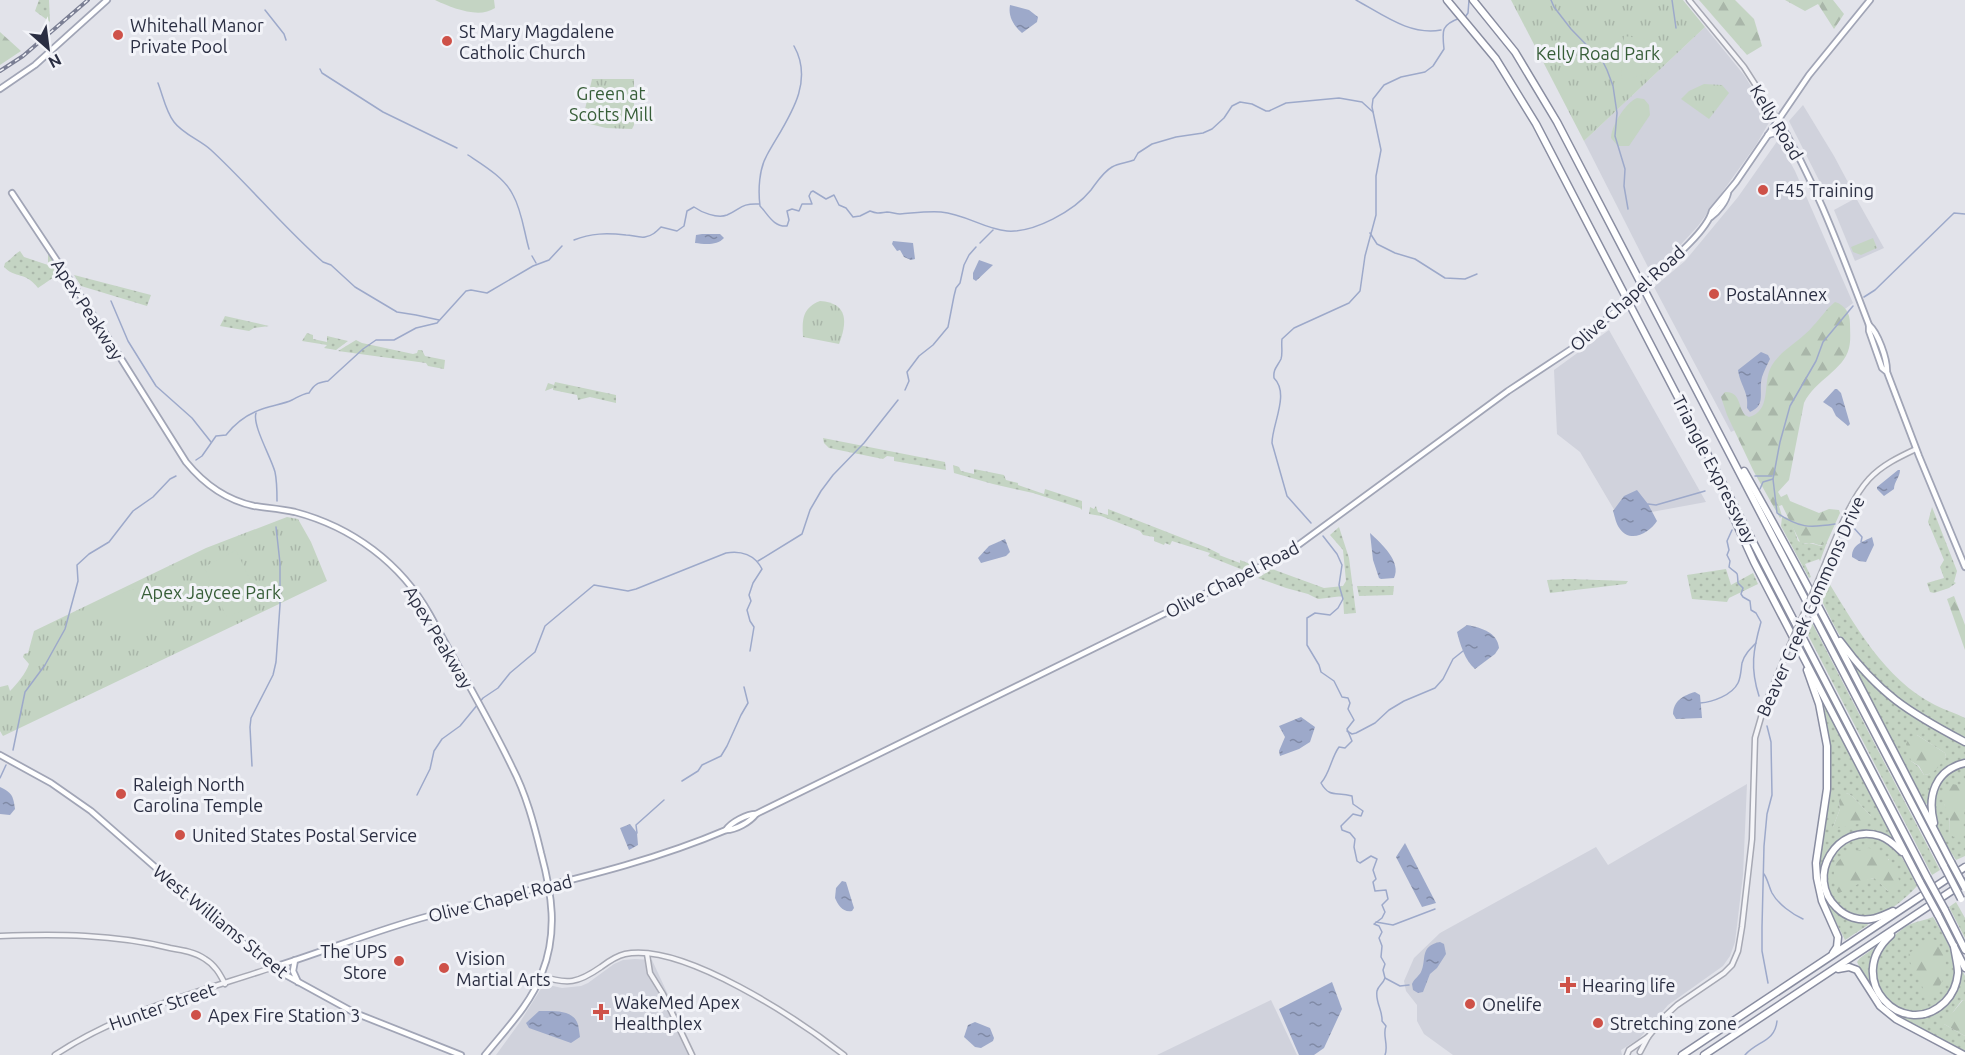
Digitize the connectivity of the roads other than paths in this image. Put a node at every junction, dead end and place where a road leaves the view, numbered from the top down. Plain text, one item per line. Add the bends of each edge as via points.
1 (107, 0) edge
2 (1446, 0) edge
3 (1473, 0) edge
4 (1689, 0) edge
5 (1870, 0) edge
6 (0, 89) edge
7 (1778, 120) junction
8 (1768, 135) junction
9 (1787, 135) junction
10 (12, 193) dead end
11 (1916, 449) junction
12 (1732, 456) junction
13 (1720, 478) junction
14 (1965, 567) edge
15 (1828, 623) junction
16 (1801, 653) junction
17 (1965, 742) edge
18 (0, 755) edge
19 (1965, 763) edge
20 (1936, 833) junction
21 (1907, 857) junction
22 (1965, 867) edge
23 (1965, 882) edge
24 (550, 886) junction
25 (1965, 888) edge
26 (1905, 907) junction
27 (1965, 907) edge
28 (1905, 922) junction
29 (0, 936) edge
30 (1953, 946) junction
31 (1965, 950) edge
32 (647, 954) junction
33 (1831, 956) junction
34 (295, 960) junction
35 (274, 968) junction
36 (1965, 968) edge
37 (1829, 972) junction
38 (541, 976) junction
39 (297, 982) junction
40 (225, 984) junction
41 (1648, 1037) junction
42 (1635, 1048) junction
43 (1641, 1053) edge
44 (55, 1055) edge
45 (461, 1055) edge
46 (485, 1055) edge
47 (692, 1055) edge
48 (844, 1055) edge
49 (1627, 1055) edge
50 (1682, 1055) edge
51 (1704, 1055) edge
52 (1964, 1055) edge

1 - 6 main road via 35,65
2 - 13 highway, Triangle Expressway via 1496,59 1536,123
3 - 12 highway, Triangle Expressway via 1515,52 1557,122
4 - 7 street, Kelly Road via 1744,67
5 - 7 main road, Olive Chapel Road
7 - 8 main road, Olive Chapel Road
7 - 9 main road, Kelly Road
8 - 9 main road
8 - 24 main road, Olive Chapel Road, bridge via 1711,217 1683,249 1576,346 1286,554 738,826 660,856
9 - 11 main road, Kelly Road via 1821,203
10 - 24 main road, Apex Peakway via 197,474 230,498 291,511 349,533 386,560 420,598 513,767
11 - 14 main road, Kelly Road
11 - 41 street, Beaver Creek Commons Drive, bridge via 1884,466 1861,489 1764,707 1755,738 1752,839 1738,951 1728,970 1677,1005
12 - 15 highway via 1779,531
12 - 27 highway, Triangle Expressway, bridge
13 - 16 highway via 1738,528
13 - 31 highway, Triangle Expressway, bridge
15 - 17 highway via 1858,665 1891,698
15 - 20 highway
16 - 21 highway
16 - 33 highway via 1819,704 1827,746 1827,789 1816,863 1822,901 1838,937
18 - 35 main road, West Williams Street via 91,811
19 - 20 highway via 1946,772 1935,785 1931,804
20 - 25 highway, bridge
21 - 26 highway via 1881,836 1857,835 1831,851 1823,875 1830,901 1852,917 1872,919
21 - 30 highway, bridge
22 - 26 highway
23 - 28 highway
24 - 34 main road, Olive Chapel Road via 430,915
24 - 38 main road, Apex Peakway via 553,931
26 - 33 highway
28 - 30 highway via 1887,938 1872,969 1880,996 1899,1011 1922,1014 1947,1000 1957,980
28 - 37 highway
29 - 40 street via 86,935 158,945 208,960
30 - 36 highway
32 - 38 street via 618,956 586,978 574,981 560,982
32 - 47 street via 650,974
32 - 48 street via 681,962 730,982
33 - 50 highway
34 - 35 main road, Olive Chapel Road
34 - 39 main road
35 - 39 main road, West Williams Street
35 - 40 street, Hunter Street
37 - 51 highway
37 - 52 highway via 1853,968 1880,1006 1896,1019
38 - 46 main road, Apex Peakway
39 - 45 main road, West Williams Street via 355,1013
40 - 44 street, Hunter Street via 113,1022
41 - 42 street, Beaver Creek Commons Drive
41 - 43 street, Beaver Creek Commons Drive
42 - 43 street
42 - 49 street, Beaver Creek Commons Drive

